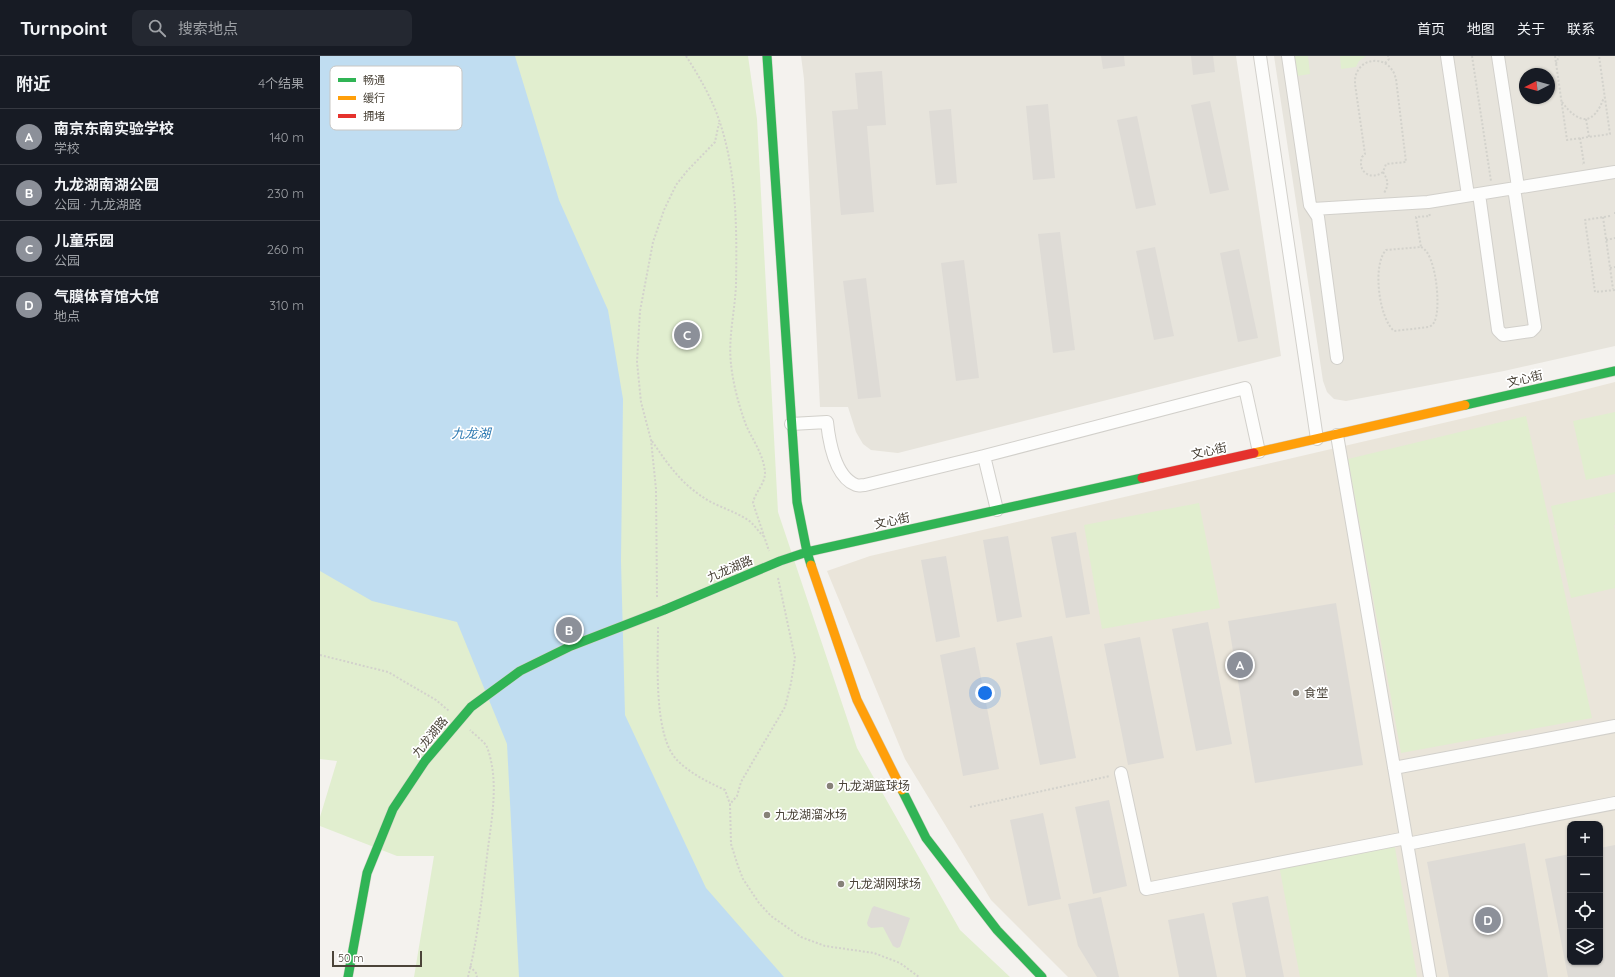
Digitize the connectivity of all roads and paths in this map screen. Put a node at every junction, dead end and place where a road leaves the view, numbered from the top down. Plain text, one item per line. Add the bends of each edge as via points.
1 (768, 56) edge
2 (1260, 56) edge
3 (1288, 56) edge
4 (1388, 56) edge
5 (1447, 56) edge
6 (1472, 56) edge
7 (1498, 56) edge
8 (1555, 56) edge
9 (1559, 56) edge
10 (1598, 57) edge
11 (1385, 63) junction
12 (1556, 65) junction
13 (1604, 96) junction
14 (1561, 102) junction
15 (1586, 119) junction
16 (719, 121) dead end
17 (1589, 137) junction
18 (1580, 138) junction
19 (1383, 172) junction
20 (1615, 172) edge
21 (1576, 178) junction
22 (1516, 188) junction
23 (1492, 192) junction
24 (1384, 193) dead end
25 (1474, 194) junction
26 (1428, 202) junction
27 (1313, 209) junction
28 (1610, 216) dead end
29 (1603, 217) junction
30 (1615, 238) edge
31 (1606, 240) junction
32 (1421, 247) junction
33 (1615, 267) edge
34 (1610, 268) junction
35 (1614, 290) edge
36 (1337, 358) dead end
37 (1615, 371) edge
38 (791, 424) junction
39 (1337, 435) junction
40 (651, 438) junction
41 (1317, 439) junction
42 (1259, 452) junction
43 (984, 456) junction
44 (997, 510) junction
45 (764, 537) dead end
46 (807, 552) junction
47 (658, 602) dead end
48 (658, 625) dead end
49 (1615, 726) edge
50 (1394, 768) junction
51 (1121, 773) joint
52 (1615, 803) edge
53 (730, 804) dead end
54 (970, 807) dead end
55 (1407, 841) junction
56 (482, 905) dead end
57 (470, 966) junction
58 (348, 977) edge
59 (468, 977) edge
60 (477, 977) edge
61 (1042, 977) edge
62 (1430, 977) edge

1 - 38 street
2 - 41 street
3 - 27 street via 1310,204
4 - 11 path via 1389,59
5 - 25 street
6 - 23 path
7 - 22 street
8 - 12 path
9 - 12 path
10 - 13 path
11 - 19 path via 1392,69 1396,79 1406,162 1386,164
11 - 19 path via 1365,63 1359,68 1355,84 1365,154 1361,166 1369,176 1379,176
12 - 14 path
13 - 15 path via 1594,115
13 - 17 path via 1610,134
14 - 15 path via 1569,112 1578,118
14 - 18 path via 1567,140
15 - 17 path
16 - 40 path via 715,142 676,185 653,242 640,312 637,362 642,402
17 - 18 path
18 - 21 path via 1584,164 1574,166
19 - 24 path via 1388,187
20 - 21 street
21 - 22 street
22 - 23 street
22 - 25 street via 1535,327 1531,332 1503,335 1498,330
23 - 25 street
25 - 26 street
26 - 27 street
26 - 32 path via 1430,216 1416,217
27 - 36 street via 1318,217
28 - 29 path
29 - 31 path
29 - 35 path via 1585,220 1595,292
30 - 31 path
31 - 34 path
32 - 32 path via 1386,250 1382,254 1379,279 1381,304 1385,318 1394,331 1429,327 1436,319 1437,286 1429,256
33 - 34 path
34 - 35 path
37 - 39 street, 文心街
38 - 43 street via 827,422 835,460 843,475 856,485
38 - 46 street via 797,502
39 - 41 street, 文心街
39 - 50 street
40 - 45 path via 675,474 688,486 710,502 749,521
40 - 47 path via 656,489
41 - 42 street, 文心街
42 - 43 street via 1245,388
42 - 44 street, 文心街
43 - 44 street
44 - 46 street, 文心街
46 - 58 street, 九龙湖路, bridge via 570,646 520,672 471,707 425,761 393,809 367,873
46 - 61 street via 857,700 926,838 997,930
48 - 53 path via 659,694 665,742 677,761 701,778 725,790
49 - 50 street
50 - 55 street
51 - 54 path
51 - 55 street via 1146,889
52 - 55 street
55 - 62 street
56 - 57 path
57 - 59 path
57 - 60 path

